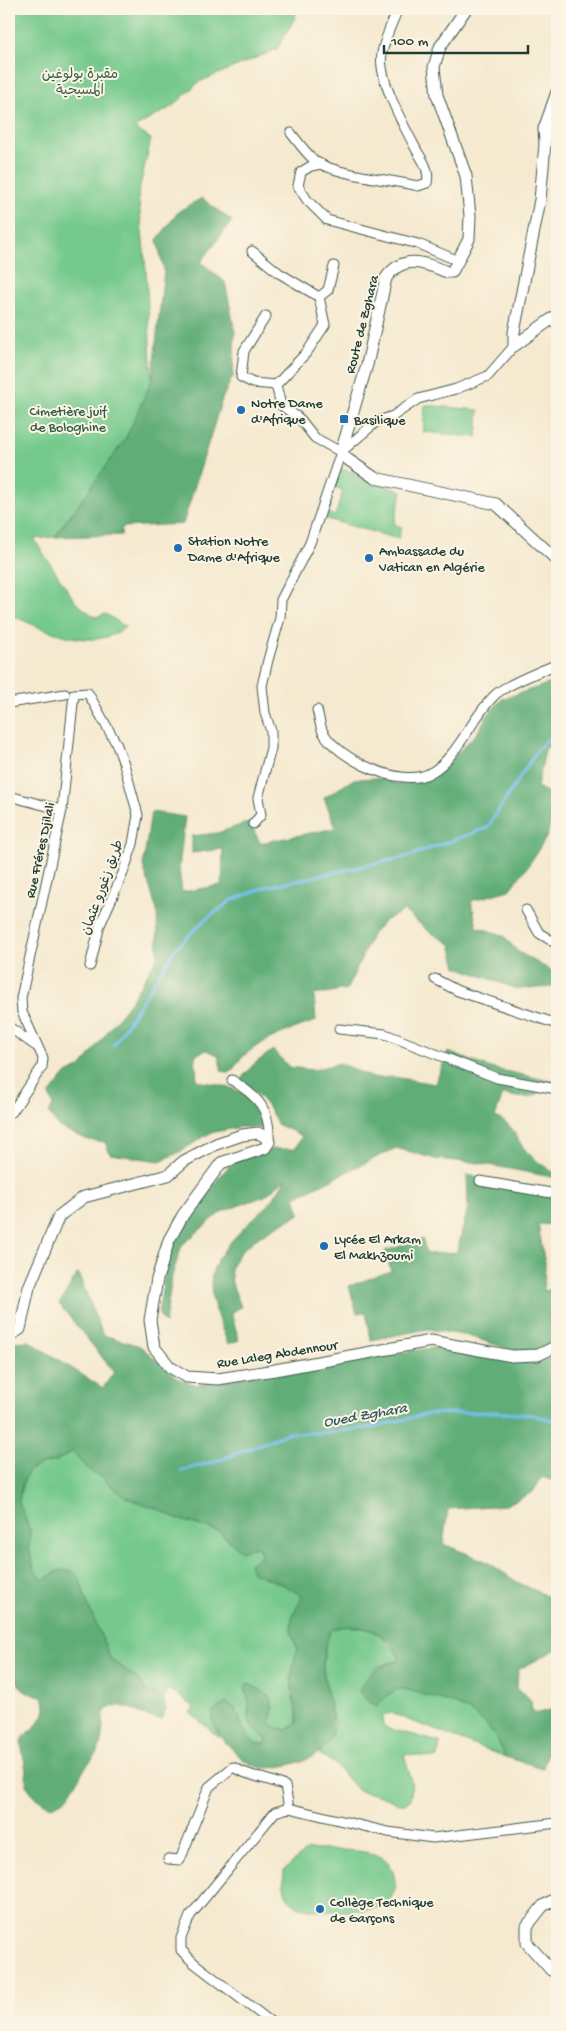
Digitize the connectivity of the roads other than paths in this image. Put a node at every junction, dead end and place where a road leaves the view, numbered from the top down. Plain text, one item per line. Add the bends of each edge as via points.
1 (398, 9) edge
2 (466, 9) edge
3 (557, 92) edge
4 (291, 133) dead end
5 (321, 164) junction
6 (252, 250) dead end
7 (459, 261) junction
8 (334, 266) dead end
9 (319, 297) junction
10 (557, 315) edge
11 (266, 316) dead end
12 (514, 346) junction
13 (276, 385) junction
14 (344, 456) junction
15 (557, 560) edge
16 (557, 664) edge
17 (70, 694) junction
18 (9, 703) edge
19 (317, 710) dead end
20 (9, 796) edge
21 (62, 810) junction
22 (253, 824) dead end
23 (526, 910) dead end
24 (557, 944) edge
25 (90, 966) dead end
26 (434, 979) dead end
27 (557, 1024) edge
28 (9, 1027) edge
29 (339, 1029) dead end
30 (37, 1046) junction
31 (232, 1080) dead end
32 (557, 1089) edge
33 (9, 1113) edge
34 (269, 1142) junction
35 (480, 1181) dead end
36 (557, 1194) edge
37 (9, 1336) edge
38 (557, 1346) edge
39 (290, 1808) junction
40 (557, 1823) edge
41 (168, 1859) dead end
42 (557, 1898) edge
43 (557, 1971) edge
44 (271, 2022) edge

1 - 5 street via 382,54 382,71 426,166 427,183 418,186 358,175
2 - 7 street via 440,47 434,67 439,104 466,176 469,239
3 - 12 street via 544,129 540,200
4 - 5 street
5 - 7 street via 301,172 298,186 327,220 418,244
6 - 9 street via 279,274
7 - 14 street, Route de Zghara via 452,272 411,261 401,263 386,278
8 - 9 street via 328,290
9 - 13 street via 325,325 307,352
10 - 12 street
11 - 13 street via 244,351 240,377 253,383
12 - 14 street via 488,376 418,399 393,416 376,422
13 - 14 street via 281,405 300,419 315,438
14 - 15 street via 375,478 496,504
14 - 22 street via 310,543 282,600 262,686 271,748 258,798 261,815
16 - 19 street via 497,693 443,764 414,778 396,777 375,770 333,744 322,732
17 - 18 street
17 - 21 street, Rue Fréres Djilali
17 - 25 street, طريق زغورو عثمان via 88,693 96,704 124,764 138,815 133,844 100,925
20 - 21 street
21 - 30 street, Rue Fréres Djilali via 22,998 22,1012
23 - 24 street via 539,933
26 - 27 street via 458,991
28 - 30 street
29 - 32 street via 385,1034 497,1078
30 - 33 street, Rue Fréres Djilali via 44,1058 42,1067 18,1105
31 - 34 street via 250,1092 264,1109 270,1124
34 - 37 street via 258,1133 242,1135 184,1161 168,1175 84,1196 59,1216 29,1287 20,1329
34 - 38 street, Rue Laleg Abdennour via 260,1152 221,1163 169,1240 157,1279 150,1320 154,1347 170,1367 187,1377 218,1379 431,1341 512,1356 538,1354
35 - 36 street
39 - 40 street via 388,1832 433,1838
39 - 41 street via 284,1786 233,1767 209,1787 180,1860
39 - 44 street via 275,1812 248,1844 190,1916 181,1938 181,1950 194,1963
42 - 43 street via 543,1906 527,1926 528,1943 551,1970

